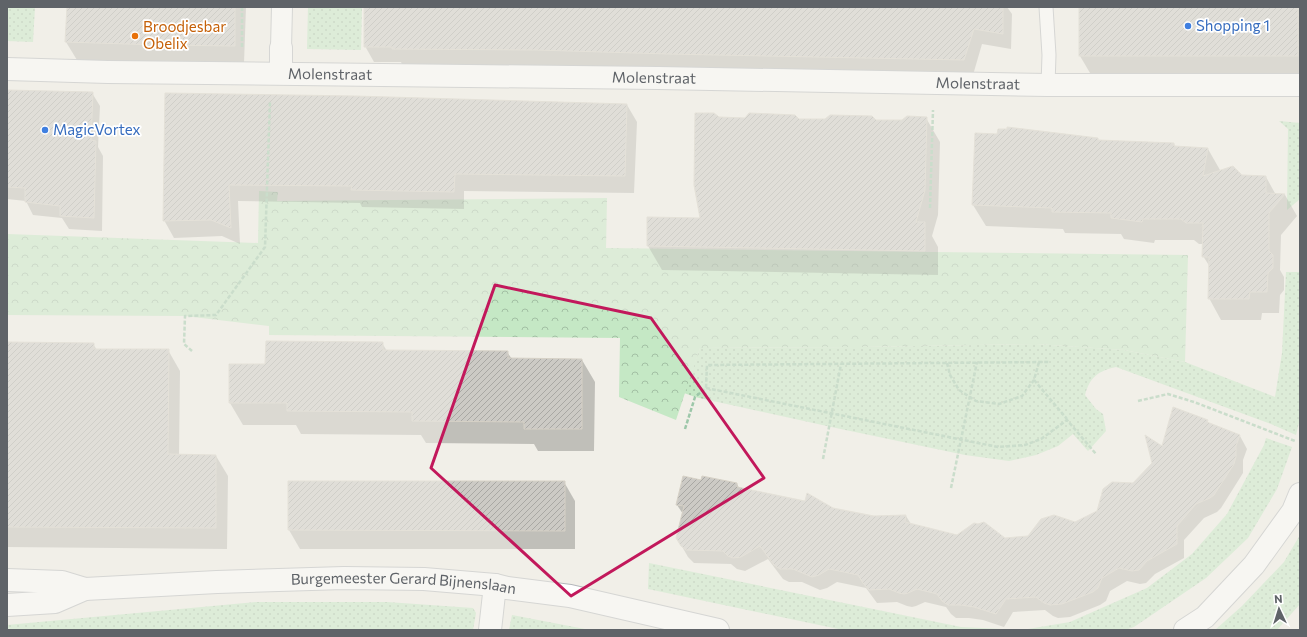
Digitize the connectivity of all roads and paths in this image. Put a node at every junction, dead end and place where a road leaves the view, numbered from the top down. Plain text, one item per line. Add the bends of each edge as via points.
1 (242, 7) edge
2 (282, 7) edge
3 (1046, 7) edge
4 (281, 48) joint
5 (241, 53) dead end
6 (7, 69) edge
7 (281, 74) junction
8 (1300, 84) edge
9 (1048, 85) junction
10 (933, 116) dead end
11 (270, 118) dead end
12 (930, 208) dead end
13 (192, 351) dead end
14 (977, 362) junction
15 (1039, 362) junction
16 (1049, 362) dead end
17 (947, 363) junction
18 (841, 364) junction
19 (1034, 380) junction
20 (706, 388) junction
21 (970, 397) junction
22 (1138, 401) dead end
23 (831, 413) junction
24 (1067, 420) junction
25 (685, 429) dead end
26 (961, 439) junction
27 (1295, 441) dead end
28 (1096, 454) dead end
29 (823, 459) dead end
30 (951, 488) dead end
31 (1300, 494) edge
32 (7, 580) edge
33 (495, 585) junction
34 (85, 589) junction
35 (7, 605) edge
36 (490, 630) edge
37 (718, 630) edge
38 (1185, 630) edge

1 - 5 path
2 - 4 street
3 - 9 lane
4 - 7 street
6 - 7 street, Molenstraat
7 - 9 street, Molenstraat
8 - 9 street, Molenstraat
10 - 12 path
11 - 13 path via 265,247 216,315 185,316 184,344
14 - 15 path
14 - 17 path
14 - 21 path
15 - 16 path
15 - 19 path
17 - 18 path
17 - 21 path via 950,375 959,390
18 - 20 path via 707,365
18 - 23 path
19 - 21 path via 1022,396 999,404 976,401
19 - 24 path
20 - 23 path
20 - 25 path via 695,397
21 - 26 path
22 - 27 path via 1168,394
23 - 26 path
23 - 29 path
24 - 26 path via 1041,439 1025,444 998,447
24 - 28 path
26 - 30 path
31 - 38 street via 1292,511 1254,565 1205,618
32 - 34 street, Burgemeester Gerard Bijnenslaan via 62,582
33 - 34 street, Burgemeester Gerard Bijnenslaan via 424,578 344,578
33 - 36 street
33 - 37 street, Burgemeester Gerard Bijnenslaan via 577,597
34 - 35 street, Burgemeester Gerard Bijnenslaan via 55,602

